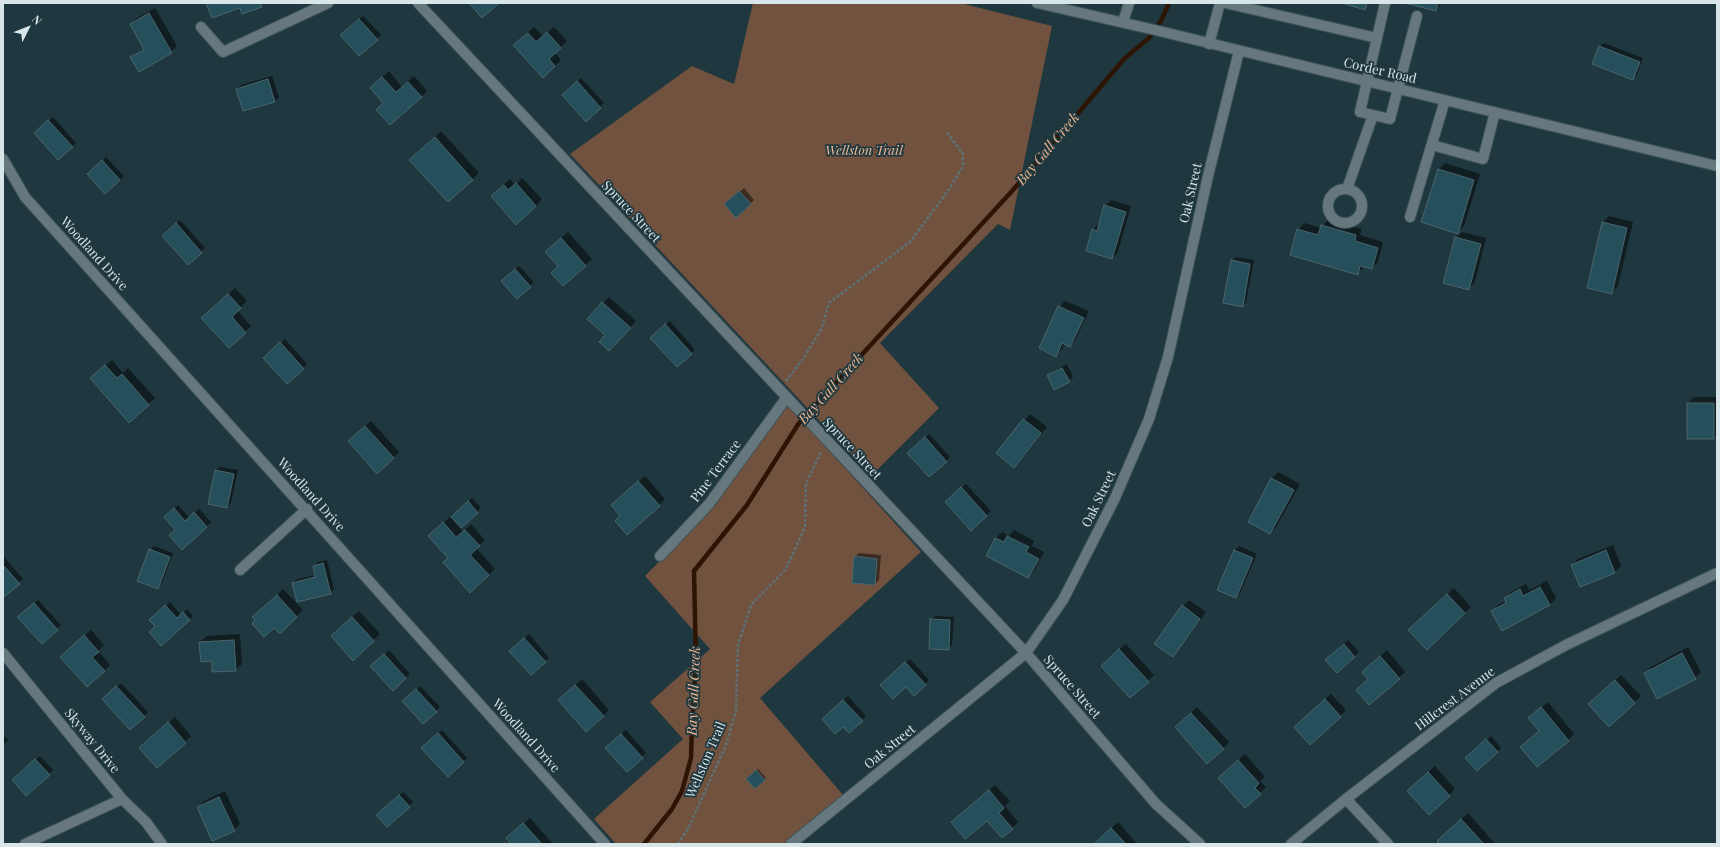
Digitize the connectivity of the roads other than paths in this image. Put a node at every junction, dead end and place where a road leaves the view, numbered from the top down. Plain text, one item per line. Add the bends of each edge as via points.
1 (328, 3) edge
2 (418, 3) edge
3 (1037, 3) edge
4 (1129, 3) edge
5 (1220, 3) edge
6 (1225, 3) edge
7 (1385, 3) edge
8 (1417, 16) dead end
9 (1123, 22) junction
10 (201, 27) dead end
11 (1377, 38) junction
12 (1209, 44) junction
13 (1239, 51) junction
14 (1366, 81) junction
15 (1397, 89) junction
16 (1445, 100) junction
17 (1495, 112) junction
18 (1373, 115) junction
19 (1432, 145) junction
20 (3, 159) edge
21 (1717, 166) edge
22 (1347, 189) dead end
23 (1410, 217) dead end
24 (787, 397) junction
25 (307, 510) junction
26 (660, 556) dead end
27 (240, 570) dead end
28 (1717, 573) edge
29 (1026, 653) junction
30 (3, 654) edge
31 (122, 799) junction
32 (1346, 799) junction
33 (601, 843) edge
34 (25, 844) edge
35 (162, 844) edge
36 (791, 844) edge
37 (1200, 844) edge
38 (1291, 844) edge
39 (1388, 844) edge

1 - 10 street via 224,52
2 - 24 street, Spruce Street
3 - 9 street, Corder Road
4 - 9 street
5 - 12 street
6 - 11 street
7 - 11 street
8 - 15 street
9 - 12 street, Corder Road
11 - 14 street
12 - 13 street, Corder Road
13 - 14 street, Corder Road
13 - 29 street, Oak Street via 1168,357 1149,419 1115,498 1063,600
14 - 15 street, Corder Road
14 - 18 street via 1360,112
15 - 16 street, Corder Road
15 - 18 street via 1390,119
16 - 17 street, Corder Road
16 - 19 street
17 - 19 street via 1482,159
17 - 21 street, Corder Road
18 - 22 street
19 - 23 street
20 - 25 street, Woodland Drive via 25,197
24 - 26 street, Pine Terrace via 709,504
24 - 29 street, Spruce Street
25 - 27 street
25 - 33 street, Woodland Drive
28 - 32 street, Hillcrest Avenue via 1566,645 1496,683
29 - 36 street, Oak Street
29 - 37 street, Spruce Street via 1156,804
30 - 31 street, Skyway Drive
31 - 34 street
31 - 35 street, Skyway Drive via 146,822
32 - 38 street, Hillcrest Avenue
32 - 39 street

